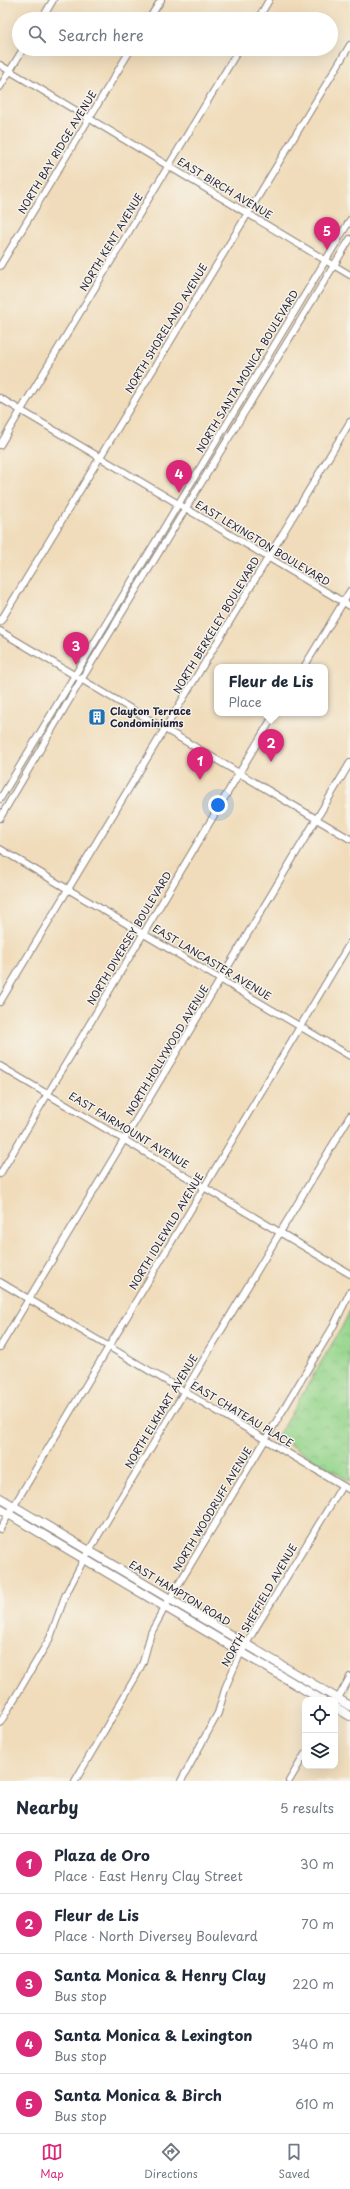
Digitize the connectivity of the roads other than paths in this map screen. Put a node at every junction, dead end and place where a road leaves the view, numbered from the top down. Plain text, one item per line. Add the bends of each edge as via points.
1 (53, 0) edge
2 (161, 0) edge
3 (269, 0) edge
4 (46, 12) edge
5 (153, 12) edge
6 (262, 12) edge
7 (350, 45) edge
8 (19, 56) edge
9 (127, 56) edge
10 (235, 56) edge
11 (0, 65) edge
12 (10, 71) junction
13 (0, 87) edge
14 (89, 118) junction
15 (168, 166) junction
16 (248, 214) junction
17 (350, 220) edge
18 (350, 240) edge
19 (326, 261) junction
20 (0, 266) edge
21 (334, 266) junction
22 (350, 275) edge
23 (0, 398) edge
24 (21, 410) junction
25 (350, 422) edge
26 (0, 445) edge
27 (99, 457) junction
28 (178, 504) junction
29 (187, 509) junction
30 (268, 558) junction
31 (350, 592) edge
32 (344, 602) junction
33 (350, 606) edge
34 (0, 622) edge
35 (0, 631) edge
36 (306, 664) edge
37 (74, 675) junction
38 (82, 680) junction
39 (273, 716) edge
40 (164, 729) junction
41 (350, 763) edge
42 (239, 774) junction
43 (0, 799) edge
44 (0, 818) edge
45 (316, 819) junction
46 (350, 839) edge
47 (0, 849) edge
48 (68, 890) junction
49 (144, 934) junction
50 (350, 943) edge
51 (221, 978) junction
52 (0, 1002) edge
53 (300, 1026) junction
54 (350, 1056) edge
55 (0, 1066) edge
56 (48, 1094) junction
57 (350, 1116) edge
58 (125, 1140) junction
59 (0, 1174) edge
60 (204, 1187) junction
61 (280, 1232) junction
62 (350, 1274) edge
63 (0, 1282) edge
64 (350, 1292) edge
65 (28, 1299) junction
66 (0, 1347) edge
67 (109, 1347) junction
68 (184, 1392) junction
69 (265, 1440) junction
70 (342, 1486) junction
71 (350, 1490) edge
72 (0, 1498) edge
73 (14, 1506) junction
74 (0, 1509) edge
75 (9, 1514) junction
76 (0, 1529) edge
77 (89, 1550) junction
78 (84, 1559) junction
79 (170, 1599) junction
80 (165, 1607) junction
81 (246, 1644) junction
82 (241, 1652) junction
83 (350, 1677) edge
84 (317, 1697) edge
85 (330, 1697) edge
86 (338, 1698) edge
87 (338, 1702) edge
88 (350, 1706) edge
89 (338, 1710) edge
90 (350, 1716) edge
91 (0, 1723) edge
92 (302, 1759) edge
93 (75, 1781) edge
94 (181, 1781) edge
95 (289, 1781) edge

1 - 4 street
2 - 5 street
3 - 6 street
7 - 16 street, NORTH SHORELAND AVENUE
8 - 12 street
9 - 14 street, NORTH BAY RIDGE AVENUE
10 - 15 street, NORTH KENT AVENUE
11 - 12 street, EAST BIRCH AVENUE
12 - 13 street
12 - 14 street, EAST BIRCH AVENUE
14 - 15 street, EAST BIRCH AVENUE
14 - 20 street, NORTH BAY RIDGE AVENUE
15 - 16 street, EAST BIRCH AVENUE
15 - 24 street, NORTH KENT AVENUE
16 - 19 street, EAST BIRCH AVENUE
16 - 27 street, NORTH SHORELAND AVENUE
17 - 19 street, NORTH SANTA MONICA BOULEVARD
18 - 21 street, NORTH SANTA MONICA BOULEVARD
19 - 21 street, EAST BIRCH AVENUE
19 - 28 street, NORTH SANTA MONICA BOULEVARD
21 - 22 street, EAST BIRCH AVENUE
21 - 29 street, NORTH SANTA MONICA BOULEVARD
23 - 24 street, EAST LEXINGTON BOULEVARD
24 - 26 street, NORTH KENT AVENUE
24 - 27 street, EAST LEXINGTON BOULEVARD
25 - 30 street, NORTH BERKELEY BOULEVARD
27 - 28 street, EAST LEXINGTON BOULEVARD
27 - 34 street, NORTH SHORELAND AVENUE
28 - 29 street, EAST LEXINGTON BOULEVARD
28 - 37 street, NORTH SANTA MONICA BOULEVARD
29 - 30 street, EAST LEXINGTON BOULEVARD
29 - 38 street, NORTH SANTA MONICA BOULEVARD
30 - 32 street, EAST LEXINGTON BOULEVARD
30 - 40 street, NORTH BERKELEY BOULEVARD
31 - 32 street
32 - 33 street, EAST LEXINGTON BOULEVARD
32 - 36 street
35 - 37 street
37 - 38 street
37 - 43 street, NORTH SANTA MONICA BOULEVARD
38 - 40 street
38 - 44 street, NORTH SANTA MONICA BOULEVARD
39 - 42 street, NORTH DIVERSEY BOULEVARD
40 - 42 street
40 - 48 street, NORTH BERKELEY BOULEVARD
41 - 45 street, NORTH HOLLYWOOD AVENUE
42 - 45 street
42 - 49 street, NORTH DIVERSEY BOULEVARD
45 - 46 street
45 - 51 street, NORTH HOLLYWOOD AVENUE
47 - 48 street, EAST LANCASTER AVENUE
48 - 49 street, EAST LANCASTER AVENUE
48 - 52 street, NORTH BERKELEY BOULEVARD
49 - 51 street, EAST LANCASTER AVENUE
49 - 56 street, NORTH DIVERSEY BOULEVARD
50 - 53 street, NORTH IDLEWILD AVENUE
51 - 53 street, EAST LANCASTER AVENUE
51 - 58 street, NORTH HOLLYWOOD AVENUE
53 - 54 street, EAST LANCASTER AVENUE
53 - 60 street, NORTH IDLEWILD AVENUE
55 - 56 street, EAST FAIRMOUNT AVENUE
56 - 58 street, EAST FAIRMOUNT AVENUE
56 - 59 street, NORTH DIVERSEY BOULEVARD
57 - 61 street, NORTH ELKHART AVENUE
58 - 60 street, EAST FAIRMOUNT AVENUE
58 - 65 street, NORTH HOLLYWOOD AVENUE
60 - 61 street, EAST FAIRMOUNT AVENUE
60 - 67 street, NORTH IDLEWILD AVENUE
61 - 62 street, EAST FAIRMOUNT AVENUE
61 - 68 street, NORTH ELKHART AVENUE
63 - 65 street, EAST CHATEAU PLACE
64 - 69 street, NORTH WOODRUFF AVENUE via 333,1327
65 - 66 street, NORTH HOLLYWOOD AVENUE
65 - 67 street, EAST CHATEAU PLACE
67 - 68 street, EAST CHATEAU PLACE
67 - 73 street, NORTH IDLEWILD AVENUE
68 - 69 street, EAST CHATEAU PLACE
68 - 77 street, NORTH ELKHART AVENUE
69 - 70 street, EAST CHATEAU PLACE
69 - 79 street, NORTH WOODRUFF AVENUE
70 - 71 street, EAST CHATEAU PLACE
70 - 81 street, NORTH SHEFFIELD AVENUE
72 - 73 main road, EAST HAMPTON ROAD
73 - 75 street, NORTH IDLEWILD AVENUE
73 - 77 main road, EAST HAMPTON ROAD
74 - 75 main road, EAST HAMPTON ROAD
75 - 76 street, NORTH IDLEWILD AVENUE
75 - 78 main road, EAST HAMPTON ROAD
77 - 78 street, NORTH ELKHART AVENUE
77 - 79 main road, EAST HAMPTON ROAD
78 - 80 main road, EAST HAMPTON ROAD
78 - 91 street, NORTH ELKHART AVENUE via 65,1596 50,1638
79 - 80 street, NORTH WOODRUFF AVENUE
79 - 81 main road, EAST HAMPTON ROAD
80 - 82 main road, EAST HAMPTON ROAD
80 - 93 street, NORTH WOODRUFF AVENUE via 136,1676
81 - 82 street, NORTH SHEFFIELD AVENUE
81 - 85 main road, EAST HAMPTON ROAD
82 - 84 main road, EAST HAMPTON ROAD
82 - 94 street, NORTH SHEFFIELD AVENUE via 216,1719
83 - 86 street
87 - 88 main road, EAST HAMPTON ROAD
89 - 90 main road
92 - 95 street

